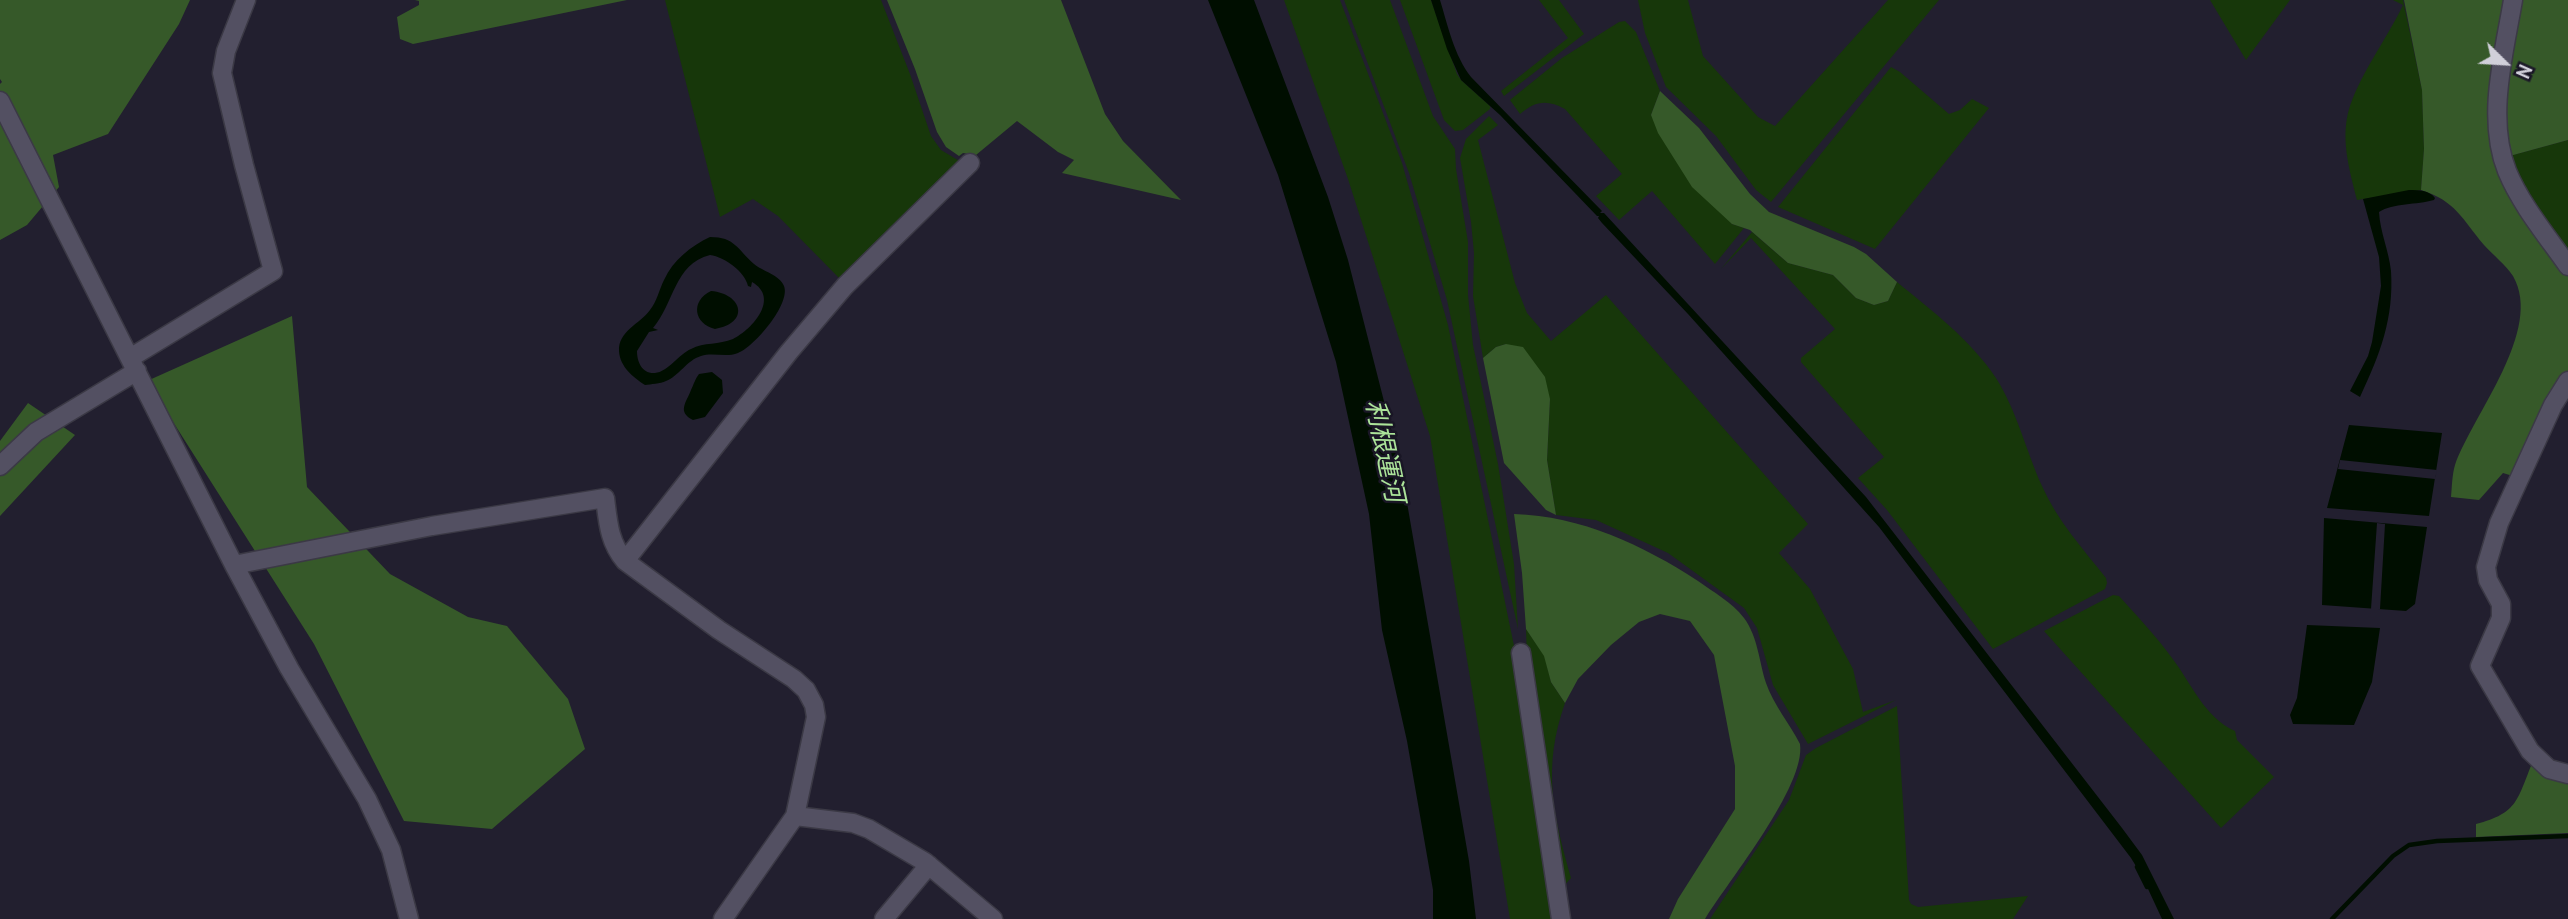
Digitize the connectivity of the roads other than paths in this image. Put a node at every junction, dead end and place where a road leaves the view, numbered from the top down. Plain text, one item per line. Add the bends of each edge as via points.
1 (246, 0) edge
2 (2513, 0) edge
3 (0, 101) edge
4 (970, 163) dead end
5 (2568, 266) edge
6 (134, 365) junction
7 (2568, 381) edge
8 (0, 466) edge
9 (625, 561) junction
10 (234, 565) junction
11 (1521, 653) dead end
12 (2568, 774) edge
13 (796, 816) junction
14 (929, 865) junction
15 (409, 919) edge
16 (723, 919) edge
17 (884, 919) edge
18 (993, 919) edge
19 (1561, 919) edge

1 - 6 street via 222,73 274,271
2 - 5 street via 2498,92 2498,139 2524,203
3 - 6 street
4 - 9 street via 837,295
6 - 8 street via 36,432
6 - 10 street
7 - 12 street via 2499,523 2486,568 2501,604 2501,618 2480,666 2530,751 2549,769
9 - 10 street via 609,534 605,498
9 - 13 street via 806,690 816,717
10 - 15 street via 367,799 391,850
11 - 19 street
13 - 14 street via 853,823
13 - 16 street
14 - 17 street
14 - 18 street

